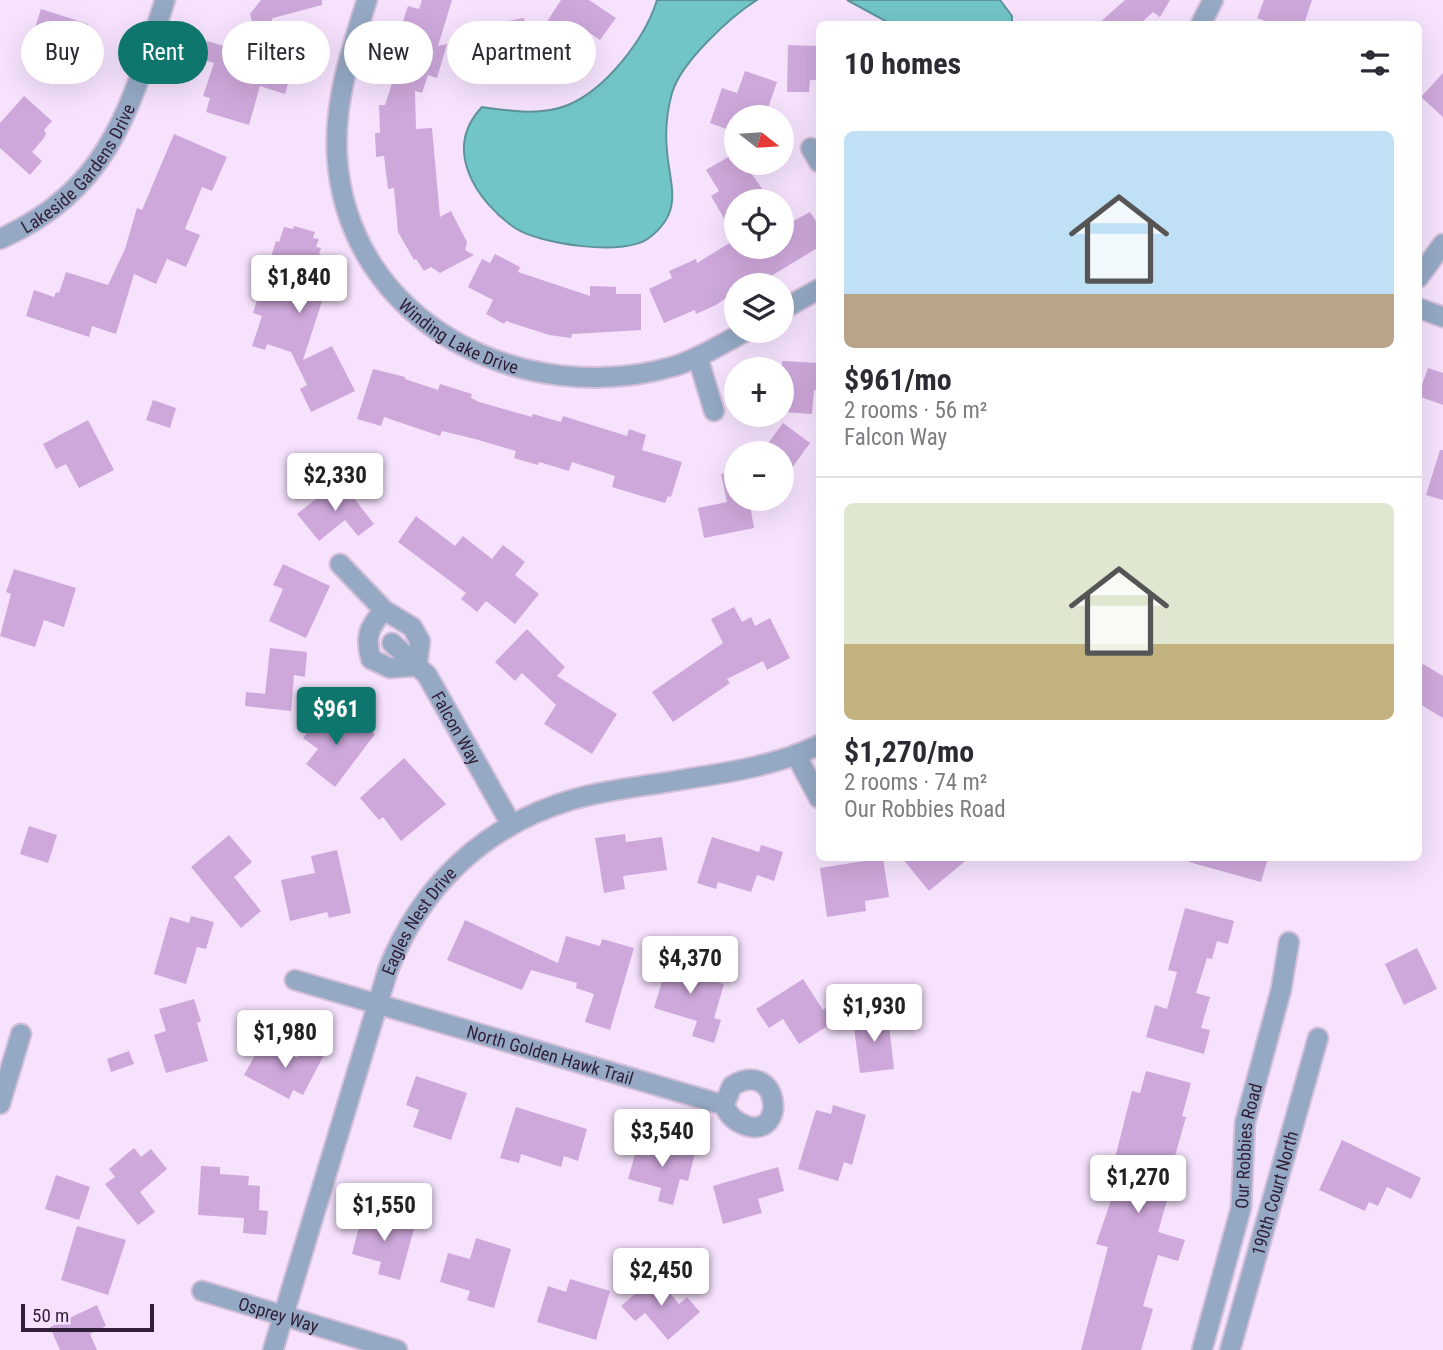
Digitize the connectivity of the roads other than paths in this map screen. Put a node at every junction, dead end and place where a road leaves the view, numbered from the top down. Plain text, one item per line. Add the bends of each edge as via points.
1 (165, 0) edge
2 (367, 0) edge
3 (1213, 0) edge
4 (1202, 21) edge
5 (0, 239) edge
6 (1443, 244) edge
7 (1422, 273) edge
8 (816, 291) edge
9 (794, 303) edge
10 (1422, 309) edge
11 (1443, 317) edge
12 (725, 343) edge
13 (698, 358) junction
14 (714, 411) dead end
15 (340, 564) dead end
16 (384, 610) junction
17 (393, 643) dead end
18 (417, 666) junction
19 (816, 746) edge
20 (796, 755) junction
21 (816, 792) edge
22 (511, 824) junction
23 (1289, 942) dead end
24 (295, 980) dead end
25 (377, 1005) junction
26 (21, 1034) dead end
27 (1318, 1038) dead end
28 (0, 1104) edge
29 (724, 1105) dead end
30 (202, 1291) dead end
31 (284, 1315) junction
32 (273, 1350) edge
33 (397, 1350) edge
34 (1202, 1350) edge
35 (1230, 1350) edge

1 - 5 street, Lakeside Gardens Drive via 131,104 101,160 57,205
2 - 13 street, Winding Lake Drive via 340,95 337,158 351,219 364,248 399,298 447,338 475,354 528,371 608,377
3 - 4 street
6 - 7 street
8 - 9 street
10 - 11 street
12 - 13 street, Winding Lake Drive
13 - 14 street
15 - 16 street
16 - 18 street via 412,627 420,641
16 - 18 street via 366,640 371,659 390,668
17 - 18 street, Falcon Way
18 - 22 street, Falcon Way via 427,675
19 - 20 street, Eagles Nest Drive
20 - 21 street
20 - 22 street, Eagles Nest Drive via 751,769 574,799
22 - 25 street, Eagles Nest Drive via 474,849 430,893 397,946
23 - 34 street, Our Robbies Road via 1281,990 1245,1123 1241,1208
24 - 25 street, North Golden Hawk Trail
25 - 29 street, North Golden Hawk Trail
25 - 31 street, Eagles Nest Drive
26 - 28 street
27 - 35 street, 190th Court North
30 - 31 street, Osprey Way
31 - 32 street, Eagles Nest Drive
31 - 33 street, Osprey Way

